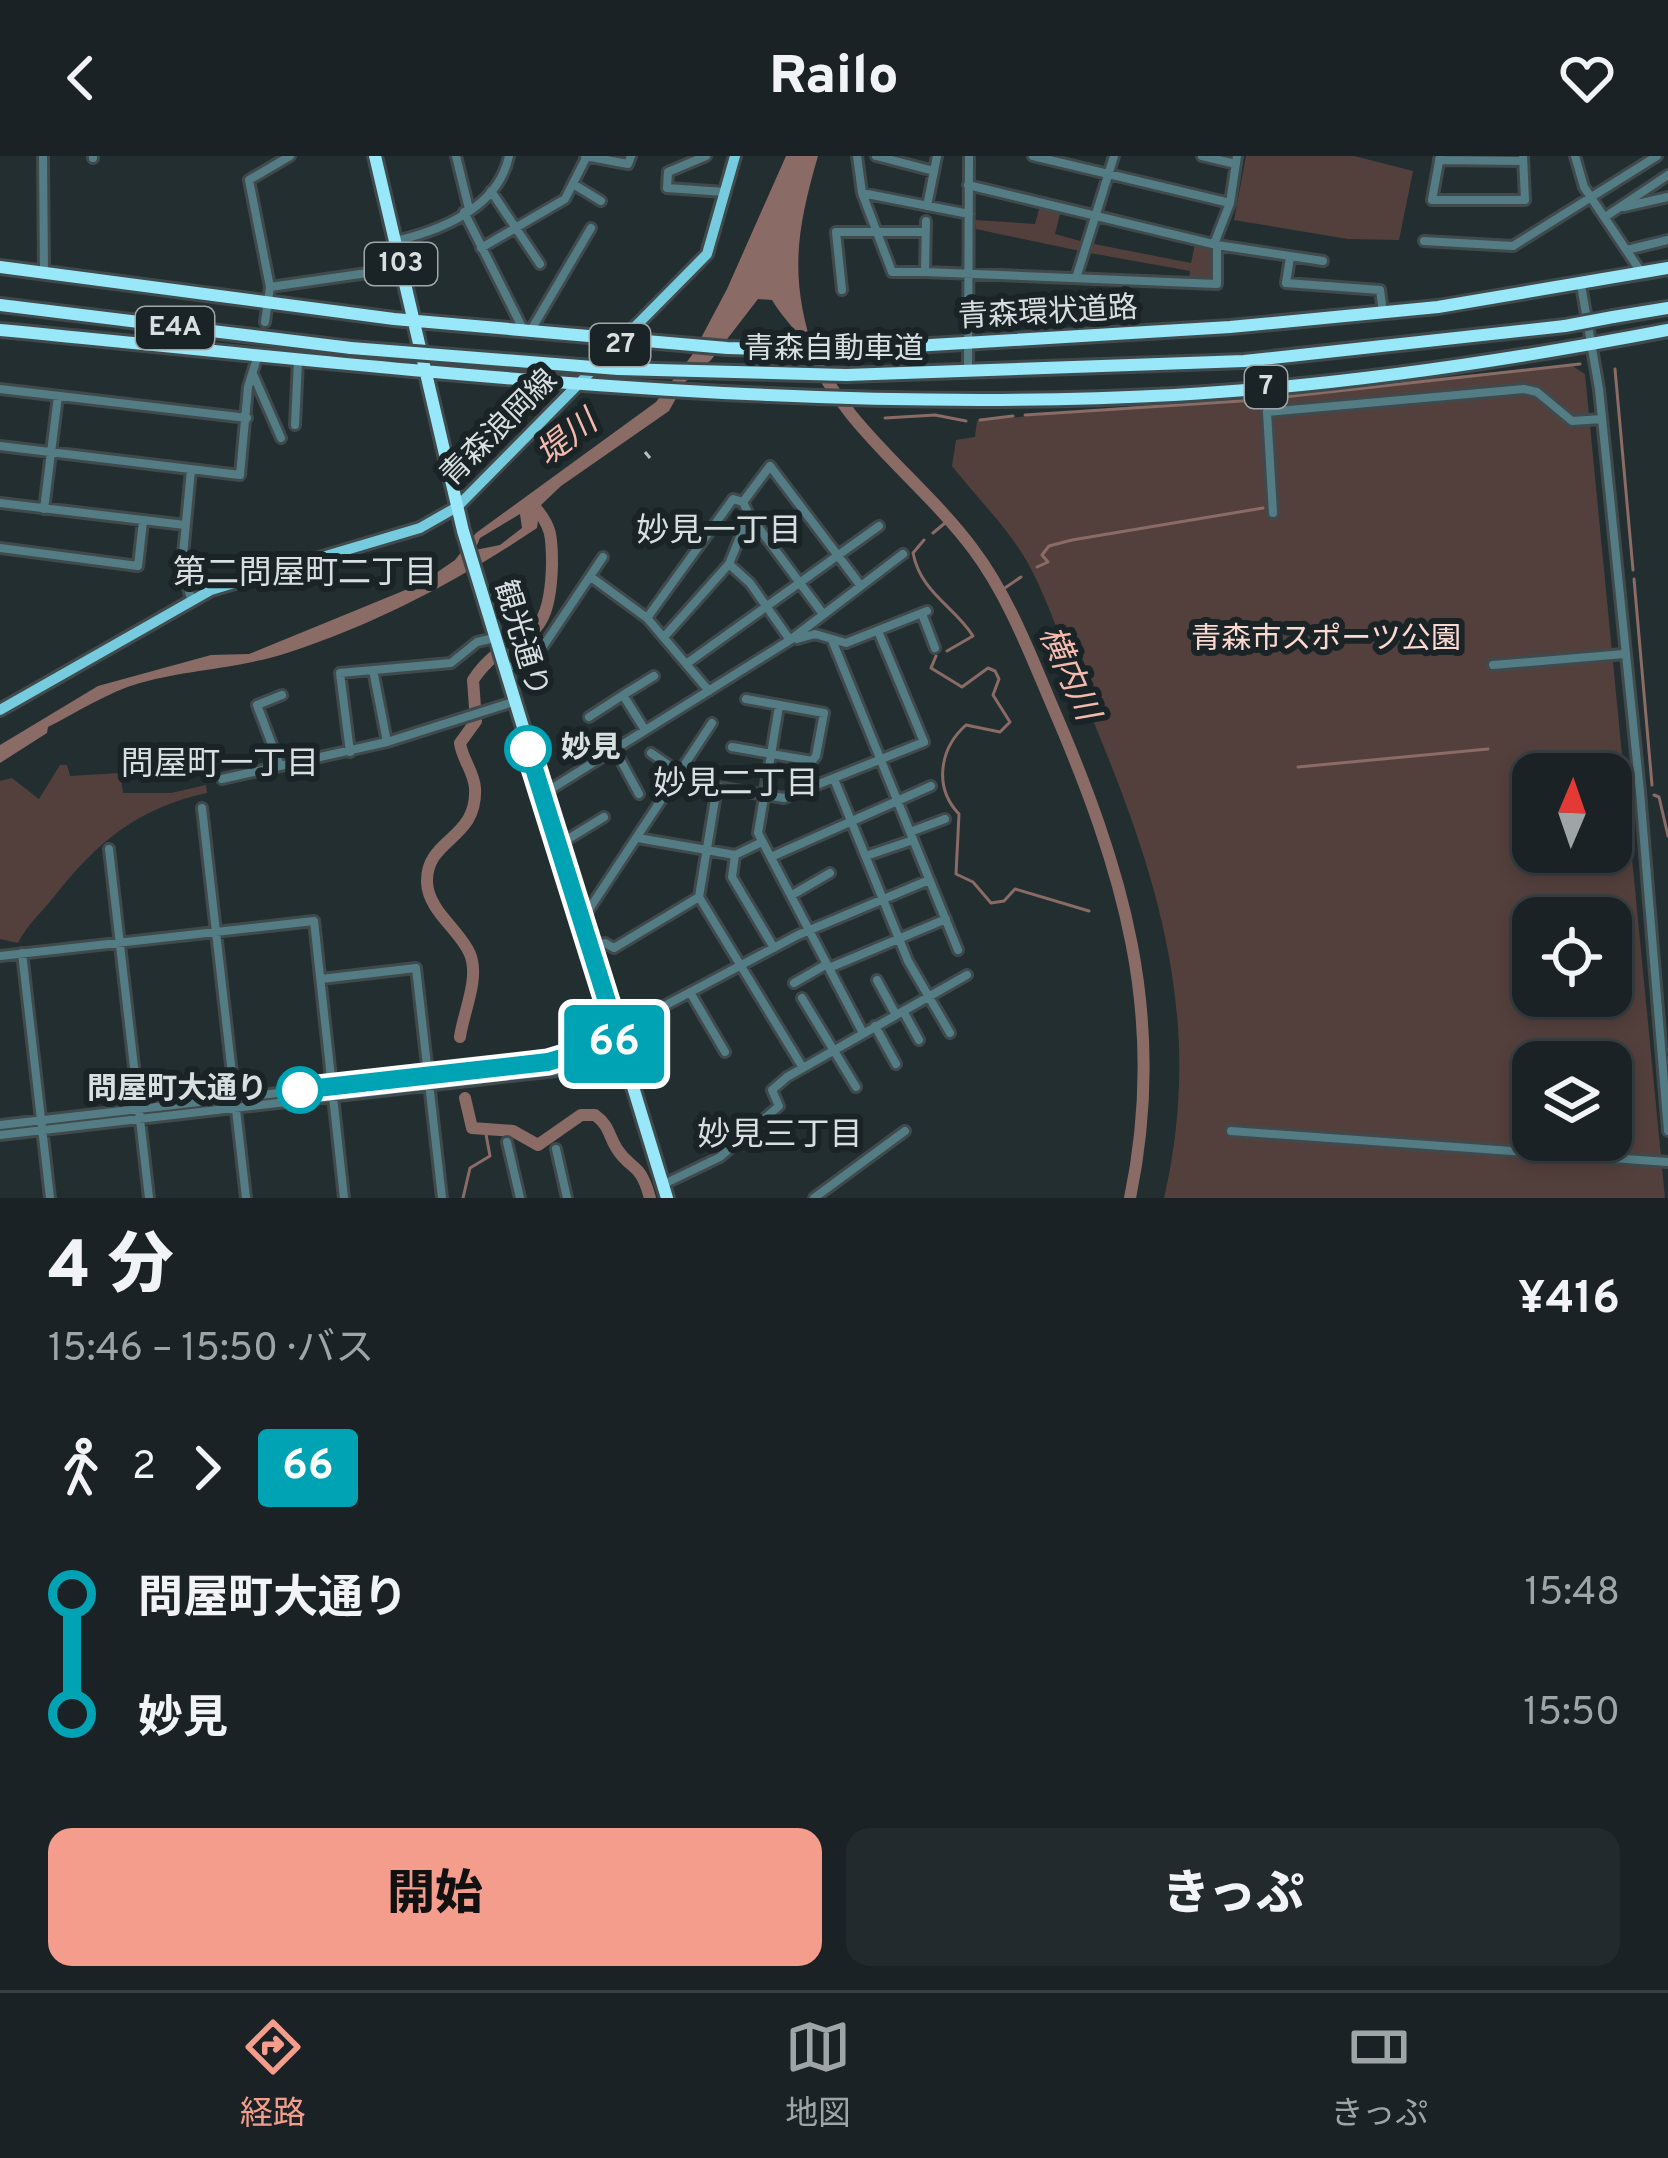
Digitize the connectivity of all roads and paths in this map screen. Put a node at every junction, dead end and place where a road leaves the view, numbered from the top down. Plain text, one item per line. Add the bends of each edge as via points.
1 (43, 156) edge
2 (290, 156) edge
3 (375, 156) edge
4 (456, 156) edge
5 (509, 156) edge
6 (586, 156) edge
7 (631, 156) edge
8 (706, 156) edge
9 (735, 156) edge
10 (857, 156) edge
11 (876, 156) edge
12 (937, 156) edge
13 (969, 156) edge
14 (1033, 156) edge
15 (1114, 156) edge
16 (1202, 156) edge
17 (1657, 156) edge
18 (1576, 157) edge
19 (1439, 158) edge
20 (1523, 158) edge
21 (1237, 160) edge
22 (934, 170) junction
23 (1110, 174) junction
24 (1668, 175) edge
25 (573, 184) junction
26 (968, 185) junction
27 (655, 188) dead end
28 (668, 188) junction
29 (491, 191) junction
30 (725, 192) junction
31 (862, 193) junction
32 (1591, 197) junction
33 (1668, 197) edge
34 (601, 201) dead end
35 (1230, 203) junction
36 (927, 206) junction
37 (1617, 209) junction
38 (467, 211) junction
39 (969, 214) junction
40 (1099, 216) junction
41 (1605, 217) junction
42 (835, 219) dead end
43 (519, 227) junction
44 (591, 229) dead end
45 (836, 232) junction
46 (876, 232) junction
47 (1668, 240) edge
48 (395, 241) junction
49 (1424, 242) dead end
50 (1216, 244) junction
51 (481, 248) junction
52 (1627, 250) junction
53 (1289, 257) junction
54 (1322, 261) dead end
55 (541, 264) dead end
56 (0, 267) edge
57 (402, 268) junction
58 (1668, 268) edge
59 (925, 272) junction
60 (967, 273) junction
61 (1642, 273) junction
62 (44, 274) junction
63 (1077, 274) junction
64 (1581, 285) junction
65 (270, 287) junction
66 (842, 290) dead end
67 (0, 305) edge
68 (268, 305) junction
69 (1668, 308) edge
70 (1383, 312) junction
71 (413, 321) junction
72 (265, 322) dead end
73 (527, 329) junction
74 (0, 330) edge
75 (1668, 330) edge
76 (628, 338) junction
77 (968, 342) junction
78 (1592, 344) junction
79 (258, 354) junction
80 (298, 361) junction
81 (968, 366) dead end
82 (425, 372) junction
83 (253, 374) junction
84 (579, 384) junction
85 (0, 389) edge
86 (58, 396) junction
87 (247, 418) junction
88 (1602, 419) junction
89 (296, 425) dead end
90 (281, 438) dead end
91 (0, 446) edge
92 (52, 452) junction
93 (191, 470) junction
94 (743, 502) junction
95 (0, 503) edge
96 (458, 507) junction
97 (44, 509) junction
98 (1273, 513) dead end
99 (749, 515) junction
100 (143, 521) junction
101 (185, 525) junction
102 (879, 526) dead end
103 (0, 548) edge
104 (839, 554) junction
105 (904, 554) dead end
106 (603, 556) dead end
107 (729, 564) junction
108 (591, 577) junction
109 (800, 584) junction
110 (861, 586) junction
111 (190, 599) junction
112 (767, 608) junction
113 (823, 614) junction
114 (647, 618) junction
115 (878, 631) junction
116 (664, 637) junction
117 (495, 640) junction
118 (790, 640) junction
119 (832, 640) junction
120 (935, 648) dead end
121 (1624, 654) junction
122 (686, 664) junction
123 (1492, 665) dead end
124 (504, 668) junction
125 (373, 670) junction
126 (654, 676) dead end
127 (709, 691) junction
128 (282, 695) dead end
129 (623, 695) junction
130 (746, 700) dead end
131 (513, 702) junction
132 (779, 706) junction
133 (0, 710) edge
134 (589, 717) dead end
135 (712, 724) dead end
136 (645, 730) junction
137 (387, 742) junction
138 (732, 747) dead end
139 (614, 748) junction
140 (350, 752) junction
141 (650, 753) dead end
142 (770, 753) junction
143 (881, 759) junction
144 (280, 766) junction
145 (680, 773) junction
146 (222, 779) dead end
147 (834, 779) junction
148 (931, 786) dead end
149 (542, 794) junction
150 (638, 794) dead end
151 (764, 795) junction
152 (897, 799) junction
153 (202, 808) dead end
154 (604, 817) dead end
155 (850, 818) junction
156 (945, 819) dead end
157 (911, 836) junction
158 (638, 838) junction
159 (762, 842) junction
160 (559, 844) junction
161 (109, 849) dead end
162 (706, 849) junction
163 (735, 855) junction
164 (866, 856) junction
165 (771, 857) junction
166 (830, 873) dead end
167 (929, 880) junction
168 (792, 895) junction
169 (699, 897) junction
170 (883, 900) junction
171 (582, 920) junction
172 (946, 920) junction
173 (811, 930) junction
174 (217, 932) junction
175 (898, 940) junction
176 (119, 943) junction
177 (590, 947) junction
178 (774, 948) junction
179 (958, 950) dead end
180 (22, 953) junction
181 (0, 956) edge
182 (828, 966) junction
183 (740, 968) junction
184 (967, 975) dead end
185 (321, 979) junction
186 (877, 980) dead end
187 (794, 983) dead end
188 (691, 994) junction
189 (928, 996) junction
190 (802, 998) dead end
191 (899, 1013) junction
192 (875, 1026) junction
193 (863, 1033) junction
194 (950, 1033) dead end
195 (619, 1038) junction
196 (919, 1040) dead end
197 (833, 1051) junction
198 (725, 1052) dead end
199 (896, 1064) dead end
200 (802, 1068) junction
201 (429, 1081) junction
202 (856, 1088) dead end
203 (333, 1092) junction
204 (236, 1103) junction
205 (139, 1114) junction
206 (0, 1125) edge
207 (42, 1125) junction
208 (904, 1131) dead end
209 (1231, 1131) dead end
210 (1668, 1131) edge
211 (0, 1135) edge
212 (507, 1142) dead end
213 (556, 1149) dead end
214 (1668, 1162) edge
215 (665, 1191) edge
216 (50, 1198) edge
217 (149, 1198) edge
218 (246, 1198) edge
219 (344, 1198) edge
220 (442, 1198) edge
221 (520, 1198) edge
222 (567, 1198) edge
223 (814, 1198) edge

1 - 62 street
2 - 65 street via 249,180
3 - 48 highway, 観光通り / 103
4 - 38 street
5 - 29 street
6 - 7 street via 628,164
6 - 25 street
8 - 28 street via 668,172
9 - 30 main road, 青森浪岡線 / 27
10 - 31 street
11 - 22 street
12 - 22 street
13 - 26 street
14 - 23 street
15 - 23 street
16 - 21 street
17 - 32 street
18 - 32 street
19 - 20 street
19 - 20 street via 1432,200 1490,204 1525,200
21 - 35 street
22 - 36 street
23 - 35 street
23 - 40 street
24 - 37 street
25 - 34 street
25 - 43 street via 565,199
26 - 39 street
26 - 40 street
27 - 28 street
28 - 30 street
29 - 38 street
29 - 43 street
30 - 76 main road, 青森浪岡線 / 27 via 707,254
31 - 36 street
31 - 46 street
32 - 41 street
32 - 49 street via 1513,246
33 - 37 street
35 - 50 street
36 - 39 street
37 - 41 street
38 - 48 street via 448,228
38 - 51 street
39 - 60 street
40 - 50 street
40 - 63 street
41 - 52 street
42 - 45 street
43 - 51 street
43 - 55 street
44 - 73 street
45 - 46 street
45 - 66 street
46 - 59 street via 892,272
46 - 59 street via 926,226
47 - 52 street
48 - 57 highway, 観光通り / 103
50 - 53 street
50 - 63 street via 1217,284
51 - 73 street
52 - 61 street
53 - 54 street
53 - 70 street via 1286,283 1380,290
56 - 62 highway, 青森環状道路 / 7
57 - 65 street
57 - 71 highway, 観光通り / 103
58 - 61 highway, 青森環状道路 / 7
59 - 60 street
60 - 63 street
60 - 77 street
61 - 64 highway, 青森環状道路 / 7
62 - 68 highway, 青森環状道路 / 7
64 - 70 highway, 青森環状道路 / 7
64 - 78 street
65 - 68 street
67 - 69 highway, 青森自動車道 / E4A, bridge via 350,347 618,369 846,375 1190,365
68 - 71 highway, 青森環状道路 / 7
68 - 72 street
70 - 77 highway, 青森環状道路 / 7
71 - 73 highway, 青森環状道路 / 7
71 - 82 highway, 観光通り / 103
73 - 76 highway, 青森環状道路 / 7
74 - 79 highway, 7
75 - 78 highway, 7
76 - 77 highway, 青森環状道路 / 7 via 786,351
76 - 84 main road, 青森浪岡線 / 27
77 - 81 street
78 - 84 highway, 7 via 1232,390 860,395
78 - 88 street
79 - 80 highway, 7
79 - 83 street
80 - 82 highway, 7
80 - 89 street
82 - 84 highway, 7
82 - 96 highway, 観光通り / 103
83 - 87 street
83 - 90 street
84 - 96 main road, 青森浪岡線 / 27
85 - 86 street
86 - 87 street
86 - 92 street
87 - 93 street via 240,475
88 - 98 street via 1572,422 1524,388 1267,412
88 - 121 street
91 - 92 street
92 - 93 street
92 - 97 street
93 - 101 street
94 - 99 street
94 - 104 street via 770,466
94 - 114 street via 733,499
95 - 97 street
96 - 111 main road, 青森浪岡線 / 27 via 420,528
96 - 117 highway, 観光通り / 103
97 - 100 street
99 - 107 street
99 - 109 street
100 - 101 street
100 - 103 street via 138,566
101 - 111 street
102 - 104 street
104 - 109 street
104 - 110 street
105 - 110 street
106 - 108 street
107 - 112 street
107 - 116 street
108 - 114 street
108 - 124 street via 544,644
109 - 112 street
109 - 113 street
110 - 113 street
111 - 133 main road, 青森浪岡線 / 27
112 - 118 street
112 - 122 street
113 - 118 street
114 - 116 street
115 - 119 street via 846,644
115 - 120 street via 924,612
115 - 143 street via 924,742
116 - 122 street
117 - 124 highway, 観光通り / 103
117 - 125 street via 477,642 452,663
118 - 119 street
118 - 127 street
119 - 143 street
121 - 123 street
121 - 210 street
122 - 127 street
124 - 131 highway, 観光通り / 103
125 - 137 street
125 - 140 street via 340,673
126 - 129 street
127 - 136 street
128 - 144 street via 257,705
129 - 134 street
129 - 136 street
130 - 132 street
131 - 137 street
131 - 149 highway, 観光通り / 103
132 - 142 street
132 - 142 street via 824,713 816,756
135 - 145 street
136 - 139 street
137 - 140 street
138 - 142 street
139 - 149 street
139 - 150 street
140 - 144 street
141 - 145 street
142 - 151 street
143 - 147 street
143 - 152 street
144 - 146 street
145 - 158 street
147 - 151 street via 784,798
147 - 155 street
148 - 152 street
149 - 160 highway, 観光通り / 103
151 - 159 street
151 - 162 street via 717,787
152 - 155 street
152 - 157 street
153 - 174 street
154 - 160 street
155 - 164 street
155 - 165 street
156 - 157 street
157 - 164 street
157 - 167 street
158 - 162 street
158 - 171 street
159 - 163 street
159 - 165 street
160 - 171 highway, 観光通り / 103
161 - 176 street
162 - 163 street
162 - 169 street
163 - 178 street via 732,877
164 - 170 street
165 - 168 street
166 - 168 street
167 - 170 street
167 - 172 street
168 - 173 street
169 - 177 street via 614,948
169 - 183 street
170 - 173 street
170 - 175 street
171 - 177 highway, 観光通り / 103
172 - 175 street
172 - 179 street
173 - 178 street
173 - 182 street
174 - 176 street
174 - 185 street via 314,921
174 - 204 street
175 - 182 street
175 - 189 street
176 - 180 street
176 - 205 street
177 - 195 highway, 観光通り / 103
178 - 183 street
180 - 181 street
180 - 207 street
182 - 187 street
182 - 193 street
183 - 188 street
183 - 200 street
184 - 189 street
185 - 201 street via 416,968
185 - 203 street
186 - 191 street
188 - 195 street
188 - 198 street
189 - 191 street
189 - 194 street
190 - 197 street
191 - 192 street
191 - 196 street
192 - 193 street
192 - 199 street
193 - 197 street
195 - 201 street via 609,1055 556,1071
195 - 215 highway, 観光通り / 103
197 - 200 street
197 - 202 street
200 - 215 street via 772,1090 779,1106
201 - 203 street
201 - 220 street
203 - 204 street
203 - 219 street
204 - 205 street
204 - 218 street
205 - 207 street
205 - 217 street
206 - 207 street
207 - 211 street
207 - 216 street
208 - 223 street
209 - 214 street
212 - 221 street
213 - 222 street

